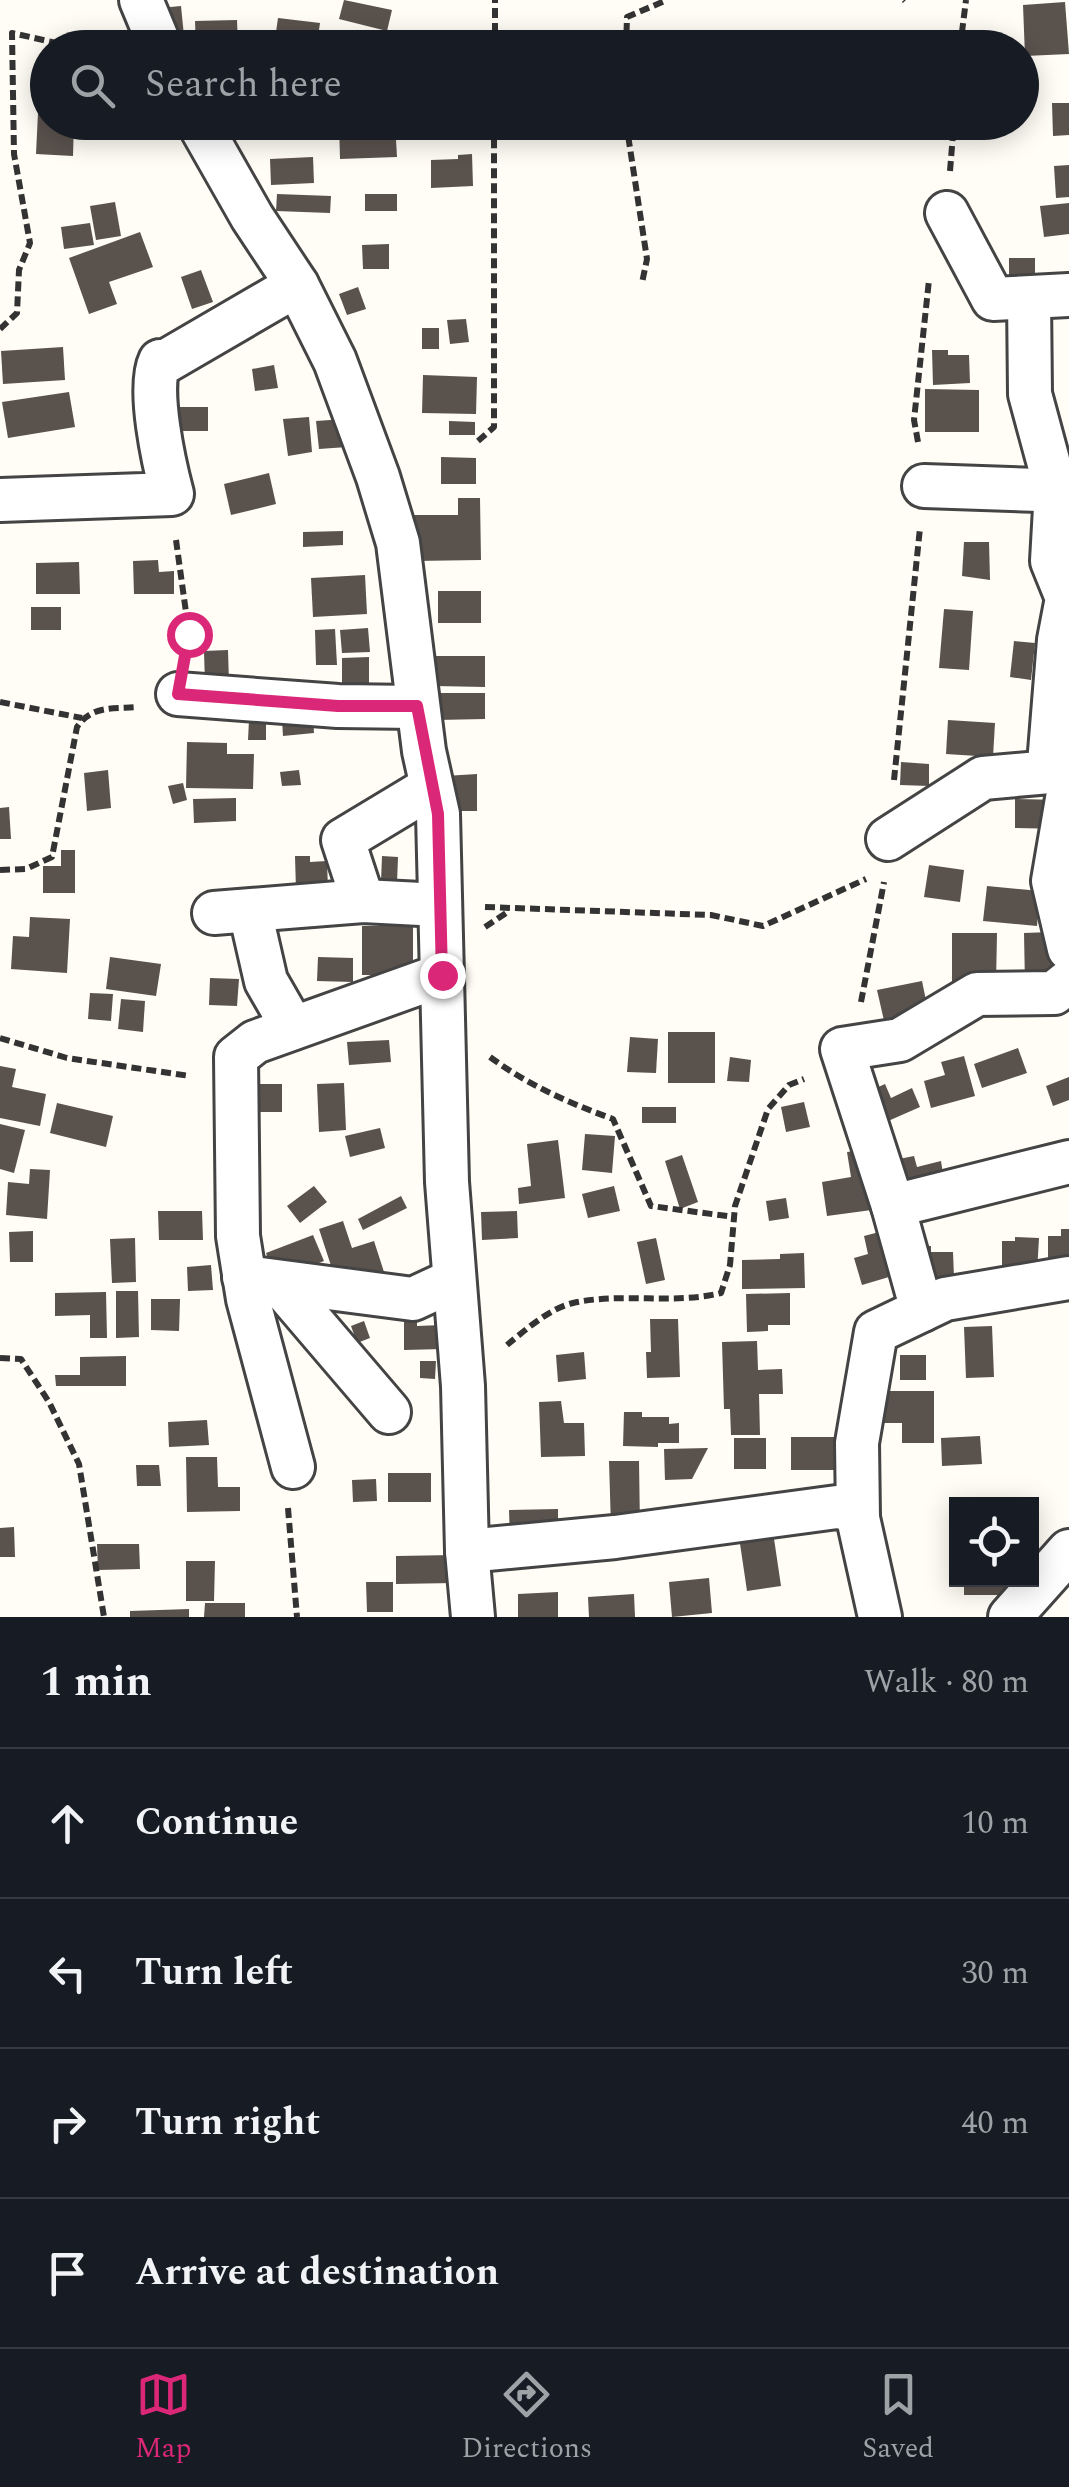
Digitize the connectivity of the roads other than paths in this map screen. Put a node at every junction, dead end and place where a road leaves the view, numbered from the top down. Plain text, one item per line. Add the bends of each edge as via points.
1 (141, 0) edge
2 (154, 30) edge
3 (208, 140) edge
4 (947, 213) road end
5 (298, 285) junction
6 (1049, 296) edge
7 (924, 486) road end
8 (1063, 490) edge
9 (0, 500) edge
10 (1068, 598) edge
11 (178, 694) road end
12 (417, 706) junction
13 (1066, 781) edge
14 (432, 787) junction
15 (882, 857) road end
16 (363, 901) junction
17 (440, 905) junction
18 (1069, 949) edge
19 (442, 975) junction
20 (1069, 982) edge
21 (294, 1028) junction
22 (1069, 1162) edge
23 (893, 1206) junction
24 (1069, 1278) edge
25 (261, 1279) junction
26 (454, 1280) junction
27 (922, 1310) junction
28 (388, 1412) dead end
29 (294, 1467) road end
30 (858, 1518) junction
31 (1069, 1550) edge
32 (467, 1551) junction
33 (473, 1617) edge
34 (880, 1617) edge
35 (1010, 1617) edge

1 - 2 street
3 - 5 street
4 - 6 street via 993,299
5 - 9 street via 160,360 156,402 172,494
5 - 12 street via 351,402 398,543
6 - 8 street via 1030,394
7 - 8 street
8 - 10 street via 1052,560
10 - 13 street via 1050,752
11 - 12 street
12 - 14 street
13 - 15 street via 984,778
13 - 18 street via 1053,881
14 - 16 street via 342,840
14 - 17 street
16 - 17 street
16 - 21 street via 232,912
17 - 19 street
19 - 21 street
19 - 26 street
20 - 23 street via 1054,993 977,994 900,1040 842,1049
21 - 25 street via 254,1042 236,1057 238,1236
22 - 23 street
23 - 27 street
24 - 27 street via 945,1299
25 - 26 street via 413,1299
25 - 28 street
25 - 29 street
26 - 32 street
27 - 30 street via 876,1332 857,1443
30 - 32 street via 837,1507
30 - 34 street
31 - 35 street
32 - 33 street

